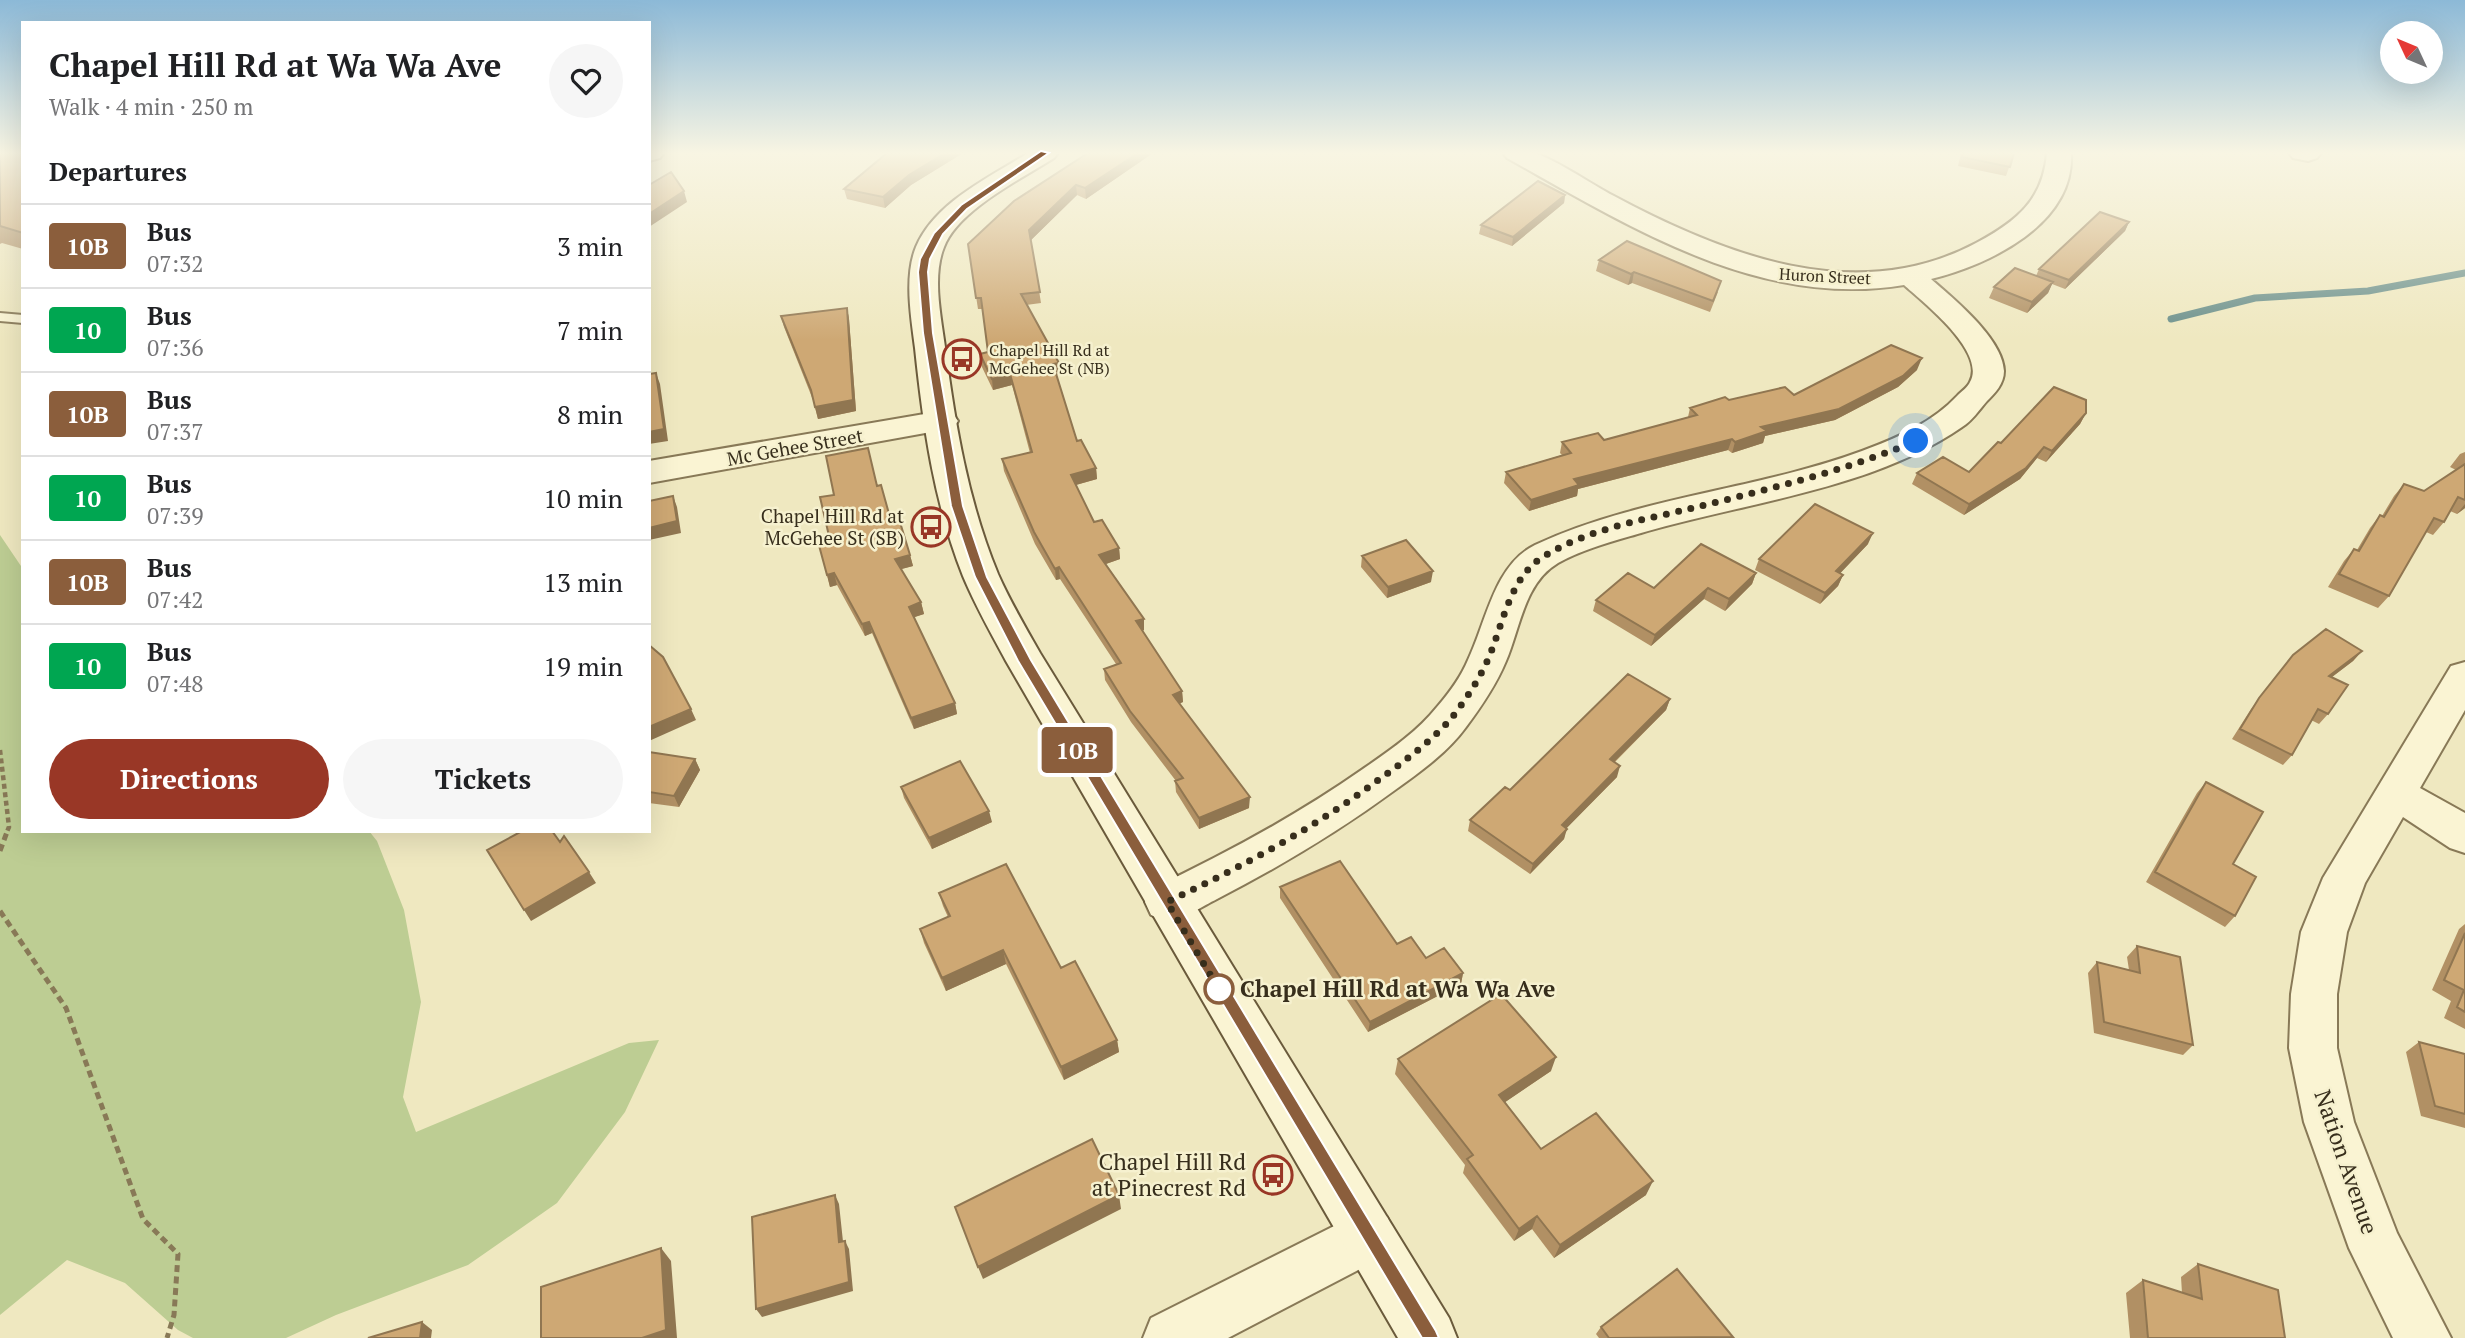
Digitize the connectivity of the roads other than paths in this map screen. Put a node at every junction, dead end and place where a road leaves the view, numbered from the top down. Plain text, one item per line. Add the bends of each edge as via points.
1 (956, 215) edge
2 (1635, 215) edge
3 (2033, 215) edge
4 (1911, 276) junction
5 (0, 317) edge
6 (21, 319) edge
7 (942, 421) junction
8 (651, 472) edge
9 (2465, 676) edge
10 (2396, 795) junction
11 (2465, 836) edge
12 (1167, 902) junction
13 (1368, 1236) junction
14 (1171, 1338) edge
15 (1429, 1338) edge
16 (2423, 1338) edge

1 - 7 street via 929,248 923,272
2 - 4 street, Huron Street via 1687,243 1770,274 1842,281
3 - 4 street, Huron Street via 1968,260
4 - 12 street via 1976,340 1988,368 1988,381 1974,402 1936,430 1892,451 1832,472 1584,537 1542,557 1526,571 1511,598 1478,681 1449,720 1416,751 1335,813 1269,852
5 - 6 lane
7 - 8 street, Mc Gehee Street
7 - 12 street via 957,506 981,577 1025,661
9 - 10 street, Nation Avenue
10 - 11 street
10 - 16 street, Nation Avenue via 2333,902 2314,994 2313,1048 2338,1147 2376,1248
12 - 13 street
13 - 14 street
13 - 15 street

